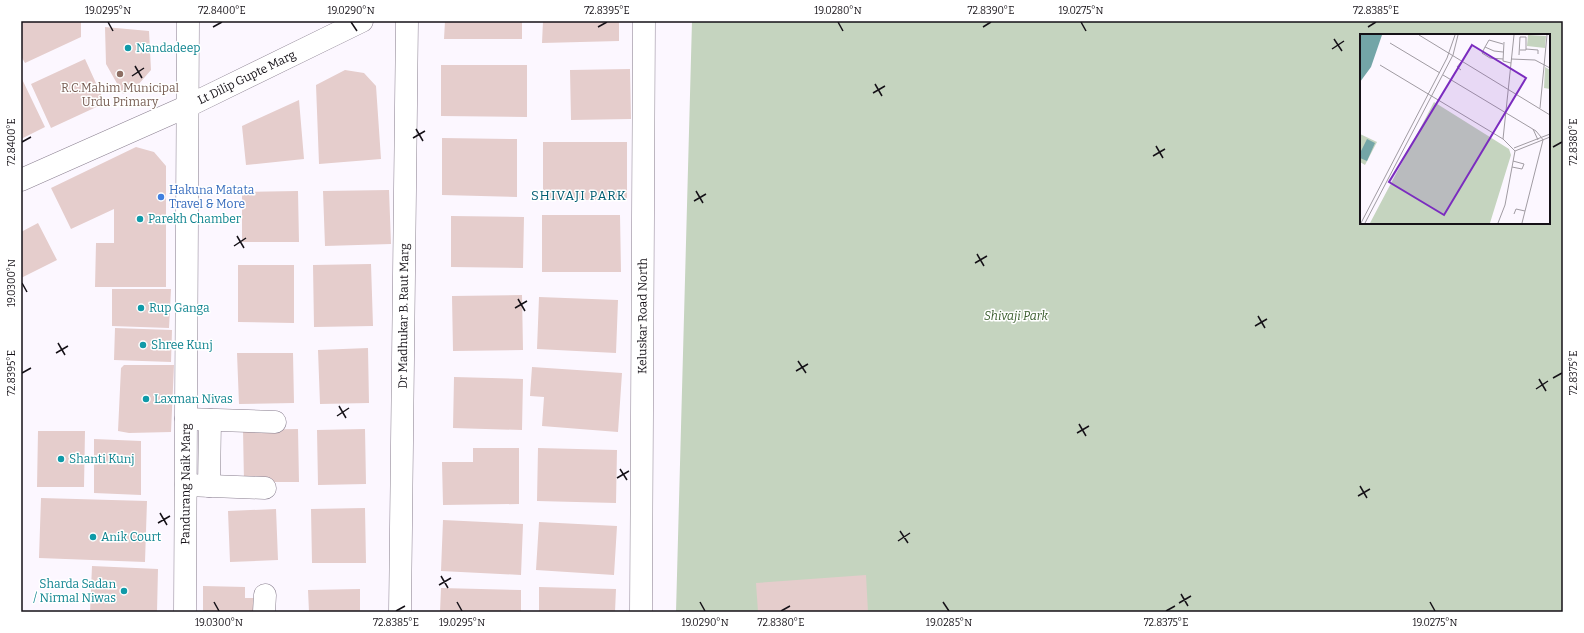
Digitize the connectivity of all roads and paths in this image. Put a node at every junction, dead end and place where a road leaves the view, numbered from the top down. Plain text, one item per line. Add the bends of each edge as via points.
1 (188, 21) edge
2 (362, 21) edge
3 (407, 21) edge
4 (644, 21) edge
5 (327, 29) edge
6 (188, 106) junction
7 (21, 180) edge
8 (186, 419) junction
9 (210, 420) junction
10 (274, 422) dead end
11 (186, 485) junction
12 (209, 486) junction
13 (265, 488) dead end
14 (185, 612) edge
15 (400, 612) edge
16 (641, 612) edge

1 - 6 street, Pandurang Naik Marg
2 - 5 street, Lt Dilip Gupte Marg
3 - 15 street, Dr Madhukar B. Raut Marg
4 - 16 street, Keluskar Road North
5 - 6 street, Lt Dilip Gupte Marg
6 - 7 street, Lt Dilip Gupte Marg
6 - 8 street, Pandurang Naik Marg
8 - 9 street
8 - 11 street, Pandurang Naik Marg
9 - 10 street
9 - 12 street
11 - 12 street
11 - 14 street, Pandurang Naik Marg
12 - 13 street

